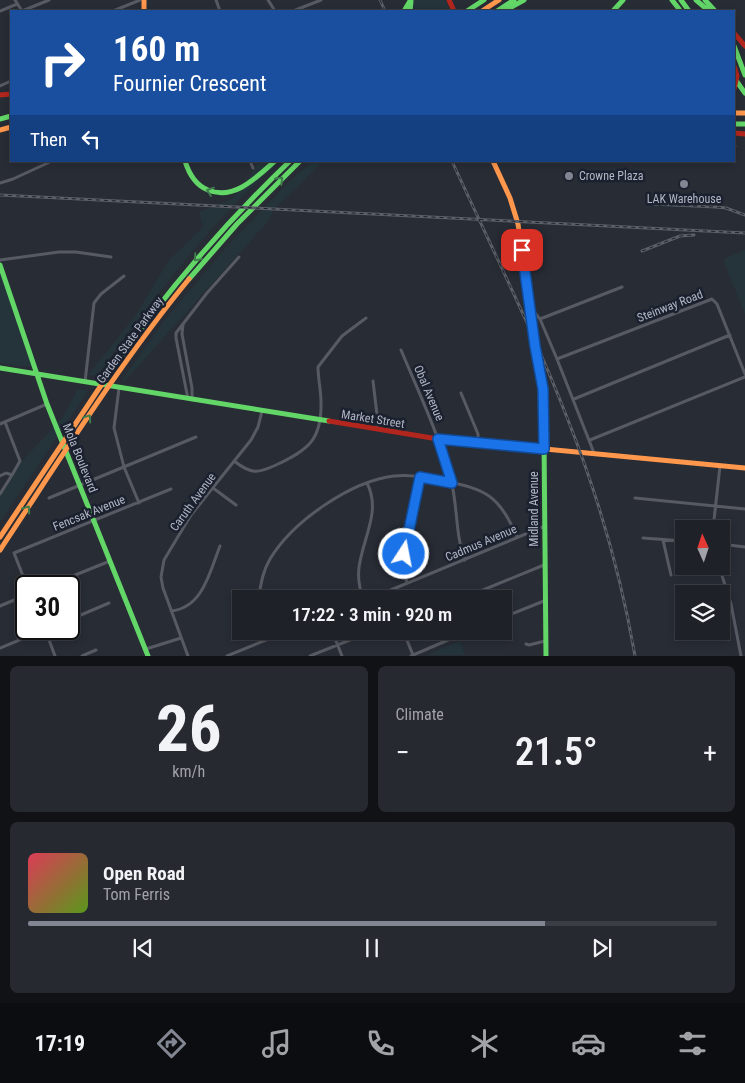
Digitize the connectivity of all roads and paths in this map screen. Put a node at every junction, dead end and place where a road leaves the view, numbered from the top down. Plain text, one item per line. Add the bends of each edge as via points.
1 (49, 0) edge
2 (140, 0) edge
3 (321, 0) edge
4 (484, 0) edge
5 (514, 0) edge
6 (524, 0) edge
7 (623, 0) edge
8 (672, 0) edge
9 (695, 0) edge
10 (705, 0) edge
11 (496, 1) edge
12 (16, 2) edge
13 (679, 9) dead end
14 (24, 10) edge
15 (115, 10) edge
16 (296, 10) edge
17 (469, 10) edge
18 (483, 10) edge
19 (499, 10) edge
20 (506, 10) edge
21 (613, 10) edge
22 (704, 10) edge
23 (708, 10) edge
24 (714, 10) edge
25 (0, 11) edge
26 (735, 34) edge
27 (735, 38) edge
28 (735, 48) edge
29 (745, 48) edge
30 (735, 62) edge
31 (735, 69) edge
32 (745, 71) edge
33 (745, 75) edge
34 (735, 79) edge
35 (735, 83) edge
36 (735, 85) edge
37 (739, 85) junction
38 (745, 93) edge
39 (50, 162) edge
40 (185, 162) edge
41 (250, 162) edge
42 (274, 162) edge
43 (289, 162) edge
44 (299, 162) edge
45 (493, 162) edge
46 (253, 168) dead end
47 (0, 183) edge
48 (111, 257) dead end
49 (239, 257) dead end
50 (0, 260) edge
51 (0, 265) edge
52 (124, 276) dead end
53 (622, 286) dead end
54 (530, 307) junction
55 (366, 318) dead end
56 (540, 319) junction
57 (184, 322) junction
58 (730, 335) junction
59 (402, 350) dead end
60 (558, 359) junction
61 (0, 368) edge
62 (36, 374) junction
63 (745, 375) edge
64 (373, 380) dead end
65 (85, 382) junction
66 (119, 388) junction
67 (461, 393) dead end
68 (190, 399) junction
69 (574, 399) junction
70 (47, 404) junction
71 (262, 411) junction
72 (320, 420) junction
73 (5, 422) junction
74 (0, 424) edge
75 (377, 430) junction
76 (196, 437) dead end
77 (438, 439) junction
78 (590, 440) junction
79 (478, 443) junction
80 (544, 449) junction
81 (594, 454) junction
82 (234, 461) junction
83 (720, 465) junction
84 (124, 467) junction
85 (745, 468) edge
86 (0, 476) edge
87 (12, 476) junction
88 (420, 477) junction
89 (367, 483) junction
90 (452, 483) junction
91 (80, 485) junction
92 (213, 488) junction
93 (171, 489) dead end
94 (0, 494) edge
95 (49, 498) dead end
96 (635, 498) dead end
97 (139, 502) junction
98 (236, 505) dead end
99 (716, 506) junction
100 (745, 509) edge
101 (714, 520) edge
102 (94, 521) junction
103 (545, 526) junction
104 (0, 537) edge
105 (517, 537) junction
106 (643, 538) dead end
107 (663, 540) junction
108 (675, 541) edge
109 (730, 545) edge
110 (220, 546) dead end
111 (745, 547) edge
112 (0, 550) edge
113 (465, 560) junction
114 (110, 561) junction
115 (544, 565) junction
116 (23, 575) edge
117 (75, 575) edge
118 (671, 575) dead end
119 (721, 575) edge
120 (407, 583) junction
121 (261, 590) edge
122 (360, 590) edge
123 (391, 590) edge
124 (483, 590) edge
125 (15, 600) edge
126 (544, 601) junction
127 (109, 604) dead end
128 (0, 606) edge
129 (171, 611) junction
130 (512, 614) edge
131 (80, 616) edge
132 (181, 638) junction
133 (19, 640) edge
134 (49, 640) edge
135 (266, 640) edge
136 (335, 640) edge
137 (350, 640) edge
138 (407, 640) edge
139 (448, 640) edge
140 (545, 641) junction
141 (526, 644) dead end
142 (337, 645) junction
143 (0, 648) edge
144 (96, 650) dead end
145 (146, 650) junction
146 (412, 655) edge
147 (56, 656) edge
148 (82, 656) edge
149 (148, 656) edge
150 (188, 656) edge
151 (227, 656) edge
152 (310, 656) edge
153 (342, 656) edge
154 (546, 656) edge
155 (741, 656) edge

1 - 14 street
2 - 15 street
3 - 16 street
4 - 17 main road
5 - 19 main road
6 - 20 main road
7 - 21 main road
8 - 13 main road
9 - 22 main road
9 - 23 main road
10 - 24 main road
11 - 18 main road
12 - 25 street
26 - 29 main road
27 - 29 main road
28 - 33 main road
30 - 32 main road
31 - 36 main road
34 - 37 main road
35 - 37 main road
37 - 38 main road
39 - 47 street
42 -> 40 main road via 249,184 223,194 206,190 192,179
41 - 46 street
43 -> 104 main road, Garden State Parkway via 254,195 174,286 96,392
112 -> 44 main road, Garden State Parkway via 113,380 179,290
45 - 54 main road, Midland Avenue via 515,214
48 - 50 street via 59,252
49 - 57 street
51 - 62 main road, Mola Boulevard
52 - 65 street via 94,303
53 - 56 street
54 - 56 street
54 - 80 main road, Midland Avenue via 543,389
55 - 72 street via 342,336 318,367
56 - 60 street
57 - 68 street via 182,334 192,388
57 - 68 street via 178,328 176,338
58 - 60 street, Steinway Road via 717,304 709,300
58 - 63 street, Steinway Road
58 - 69 street
59 - 77 street, Obal Avenue
60 - 69 street
61 - 62 main road, Market Street
62 - 65 main road, Market Street
62 - 70 main road, Mola Boulevard
63 - 78 street
64 - 75 street
65 - 66 main road, Market Street
66 - 68 main road, Market Street
66 - 84 street via 114,428
67 - 79 street via 478,434
68 - 71 main road, Market Street
69 - 78 street
70 - 73 street
70 - 91 main road, Mola Boulevard
71 - 72 main road, Market Street
71 - 82 street, Caruth Avenue via 255,434
72 - 75 main road, Market Street
72 - 82 street via 311,443 298,455 257,472
73 - 74 street
73 - 87 street via 19,457
75 - 77 main road, Market Street
76 - 84 street
77 - 79 main road, Market Street
77 - 90 street, Obal Avenue
78 - 81 street
79 - 80 main road, Market Street
80 - 81 main road, Market Street
80 - 103 main road, Midland Avenue
81 - 83 main road, Market Street
82 - 92 street, Caruth Avenue
83 - 85 main road, Market Street
83 - 99 street
84 - 91 street
84 - 97 street
86 - 87 street
87 - 94 street
88 - 89 street via 396,476
88 - 90 street
88 - 120 street via 404,548
89 - 121 street via 311,514 281,544 270,559
89 - 122 street via 372,495 372,512 357,575
90 - 105 street via 473,487 493,499 508,516
90 - 113 street, Obal Avenue via 459,544
91 - 95 street
91 - 102 main road, Mola Boulevard
92 - 98 street
92 - 129 street, Caruth Avenue via 191,515 162,565 161,582
93 - 97 street, Fencsak Avenue
96 - 99 street
97 - 102 street, Fencsak Avenue
99 - 100 street
99 - 101 street
102 - 114 main road, Mola Boulevard
102 - 116 street, Fencsak Avenue via 14,554
103 - 105 street, Cadmus Avenue
103 - 115 main road, Midland Avenue
105 - 113 street, Cadmus Avenue
106 - 107 street
107 - 108 street
107 - 118 street
109 - 111 street
110 - 129 street via 198,597 185,608
113 - 120 street, Cadmus Avenue
114 - 117 street
114 - 145 main road, Mola Boulevard
115 - 124 street
115 - 126 main road, Midland Avenue
119 - 155 street via 731,604
120 - 123 street, Cadmus Avenue
125 - 128 street
126 - 130 street
126 - 140 main road, Midland Avenue
127 - 131 street
129 - 132 street, Caruth Avenue
132 - 145 street
132 - 150 street
133 - 143 street
134 - 147 street
135 - 151 street
136 - 142 street
137 - 142 street
138 - 146 street
139 - 146 street
140 - 141 street
140 - 154 main road, Midland Avenue
142 - 152 street
142 - 153 street
144 - 148 street
145 - 149 main road, Mola Boulevard

